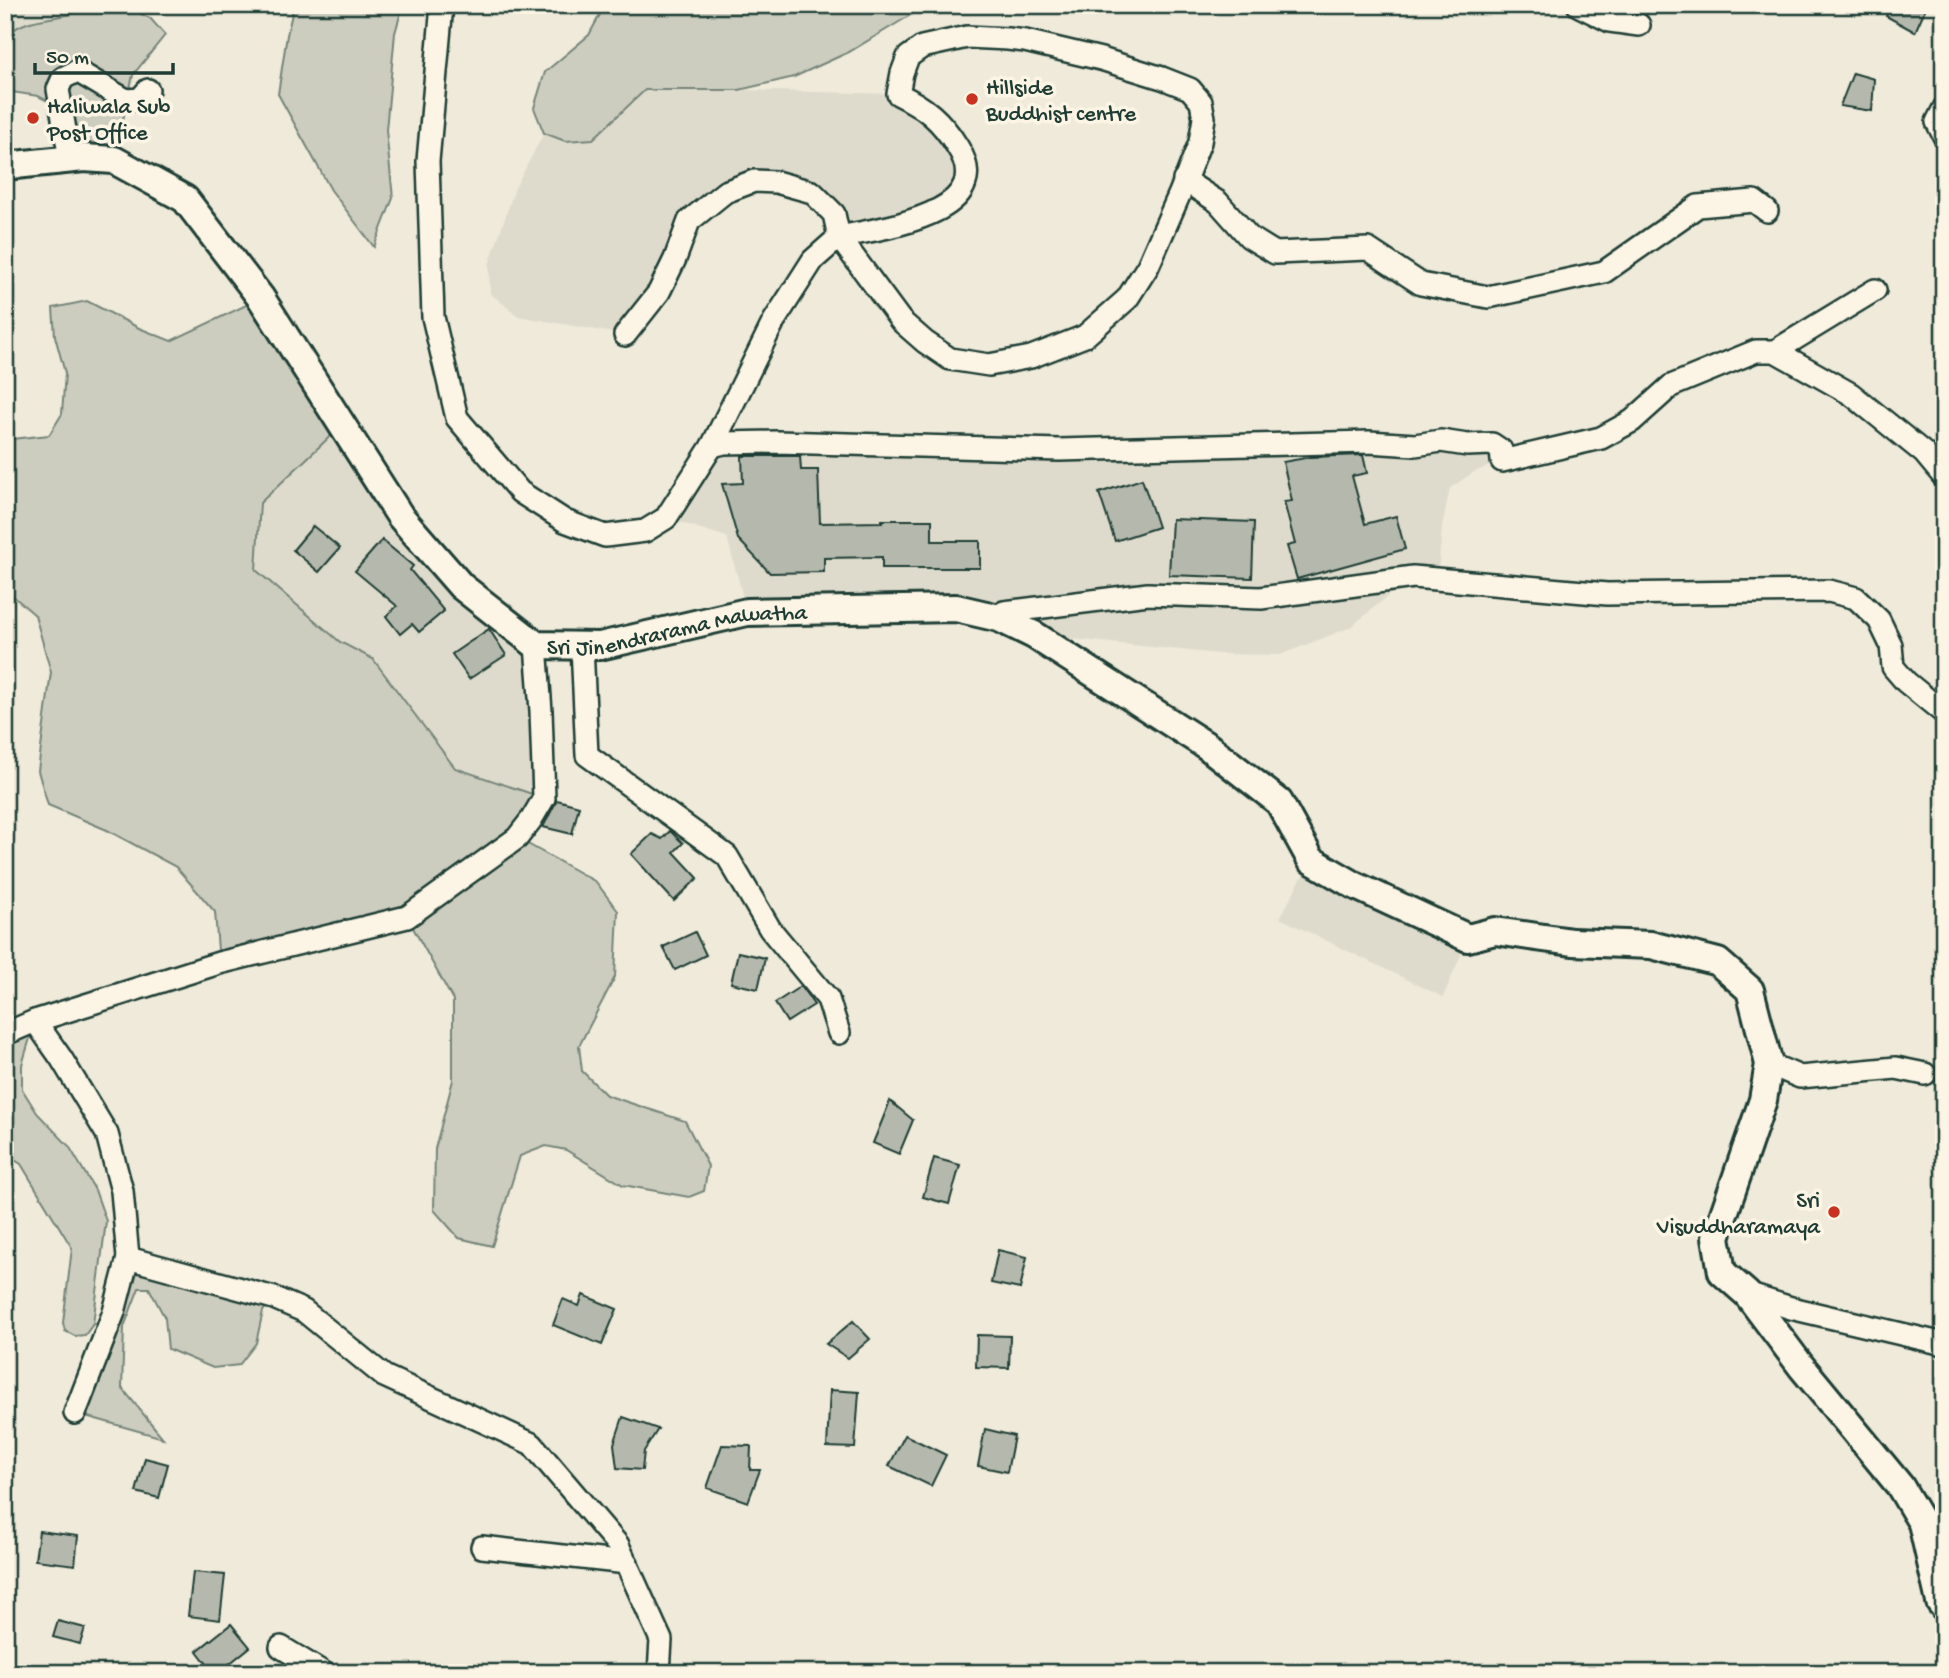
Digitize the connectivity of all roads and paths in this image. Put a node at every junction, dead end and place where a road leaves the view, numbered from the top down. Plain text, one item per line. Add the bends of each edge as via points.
1 (442, 5) edge
2 (1578, 5) edge
3 (1639, 25) dead end
4 (148, 90) dead end
5 (1944, 108) edge
6 (1944, 136) edge
7 (70, 159) junction
8 (5, 166) edge
9 (1184, 180) junction
10 (1767, 211) dead end
11 (839, 237) junction
12 (1875, 289) dead end
13 (625, 335) dead end
14 (1774, 351) junction
15 (712, 446) junction
16 (1944, 477) edge
17 (999, 618) junction
18 (536, 645) junction
19 (582, 646) junction
20 (1944, 713) edge
21 (35, 1021) junction
22 (839, 1033) dead end
23 (5, 1034) edge
24 (1769, 1064) junction
25 (1925, 1074) dead end
26 (128, 1258) junction
27 (1747, 1294) junction
28 (1944, 1344) edge
29 (75, 1413) dead end
30 (482, 1546) dead end
31 (627, 1563) junction
32 (1944, 1607) edge
33 (281, 1647) dead end
34 (324, 1673) edge
35 (659, 1673) edge

1 - 15 street via 428,161 433,317 457,418 520,492 565,521 605,537 645,531 666,518
2 - 3 street via 1610,21
4 - 7 street via 140,99 125,100 77,71 62,78 58,89
5 - 6 street via 1937,122
7 - 8 main road, Sri Jinendrarama Mawatha
7 - 18 main road, Sri Jinendrarama Mawatha via 114,160 185,199 261,298 400,516 461,586
9 - 10 street via 1219,202 1249,237 1275,253 1368,249 1421,284 1488,297 1604,272 1698,206 1754,201
9 - 11 street via 1148,266 1127,299 1085,336 1031,357 989,365 950,359 925,342 901,321
9 - 11 street via 1200,142 1204,118 1201,102 1190,89 1101,59 1026,41 967,37 922,47 908,57 898,94 937,118 953,138 968,172 964,188 920,219
11 - 13 street via 834,214 812,192 754,181 725,192 689,221 659,292
11 - 15 street via 813,260 774,321
12 - 14 street
14 - 15 street via 1756,351 1671,386 1632,421 1601,438 1502,461 1501,450 1492,444 1441,441 1059,450 777,442
14 - 16 street via 1851,394 1924,453
17 - 19 main road, Sri Jinendrarama Mawatha via 956,608 747,612 600,646
17 - 20 street via 1004,612 1148,594 1261,598 1413,577 1607,594 1829,591 1856,598 1878,620 1891,645 1893,667
17 - 24 main road, Sri Jinendrarama Mawatha via 1034,635 1207,746 1279,802 1311,860 1354,885 1468,938 1495,930 1572,942 1650,945 1718,962 1750,990
18 - 19 main road, Sri Jinendrarama Mawatha
18 - 21 street via 544,797 517,838 407,916 219,963
19 - 22 street via 587,755 727,856 770,929 828,999
21 - 23 street
21 - 26 street via 107,1134 122,1191
24 - 25 street via 1800,1077 1896,1068
24 - 27 main road via 1763,1100 1716,1237 1722,1272
26 - 29 street via 114,1312
26 - 31 street via 274,1298 304,1311 384,1376 532,1444 618,1545
27 - 28 street
27 - 32 main road via 1900,1486 1923,1522
30 - 31 street
31 - 35 street via 661,1640
33 - 34 street

